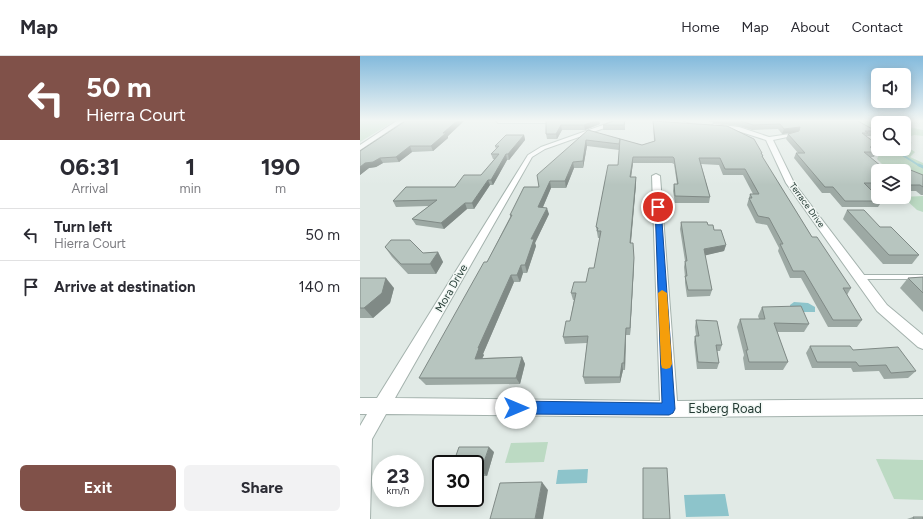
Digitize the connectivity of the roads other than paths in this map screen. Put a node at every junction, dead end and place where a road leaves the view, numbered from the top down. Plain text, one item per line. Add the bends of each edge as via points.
1 (370, 142) edge
2 (561, 142) edge
3 (770, 142) edge
4 (360, 148) edge
5 (656, 176) dead end
6 (859, 277) junction
7 (923, 277) edge
8 (923, 343) edge
9 (360, 406) edge
10 (381, 406) junction
11 (923, 407) edge
12 (669, 409) junction
13 (360, 519) edge

1 - 4 street
2 - 10 street, Mora Drive via 530,156
3 - 6 street, Terrace Drive via 790,183
5 - 12 street
6 - 7 lane
6 - 8 street, Terrace Drive via 882,308
9 - 10 street, Esberg Road
10 - 12 street, Esberg Road
10 - 13 street, Mora Drive via 363,437
11 - 12 street, Esberg Road

